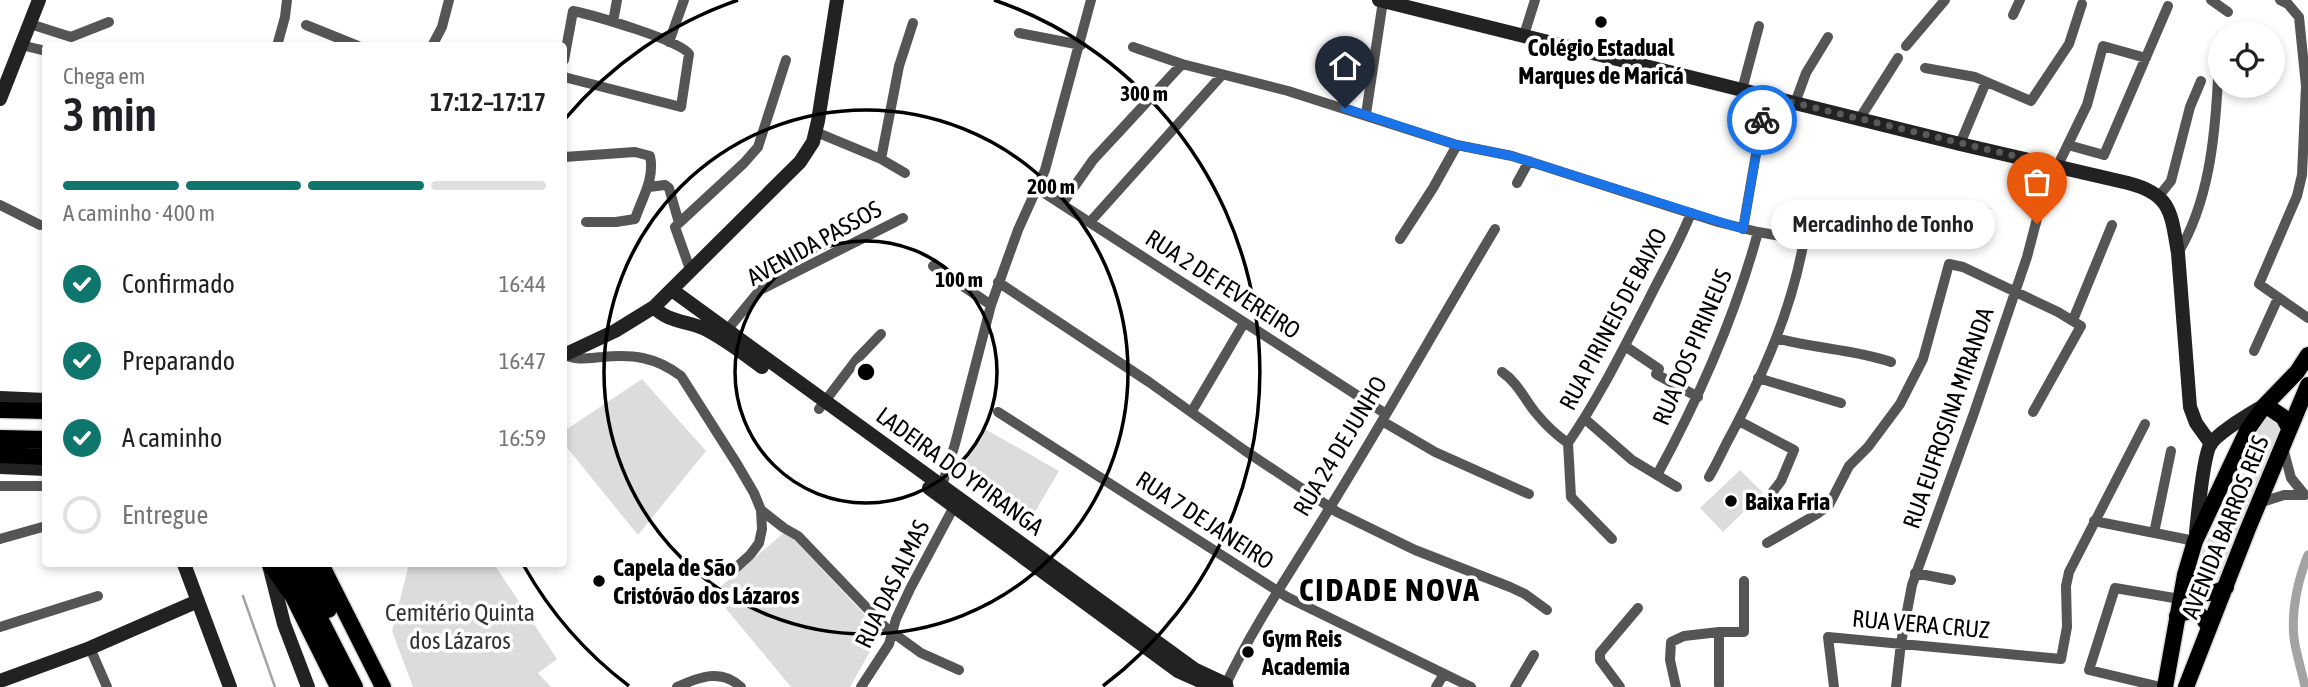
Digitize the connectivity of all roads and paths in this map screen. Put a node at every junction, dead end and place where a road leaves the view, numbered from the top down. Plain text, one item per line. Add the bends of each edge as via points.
1 (40, 0) edge
2 (287, 0) edge
3 (449, 0) edge
4 (617, 0) edge
5 (684, 0) edge
6 (837, 0) edge
7 (1091, 0) edge
8 (1535, 0) edge
9 (1945, 0) edge
10 (2020, 0) edge
11 (2211, 0) edge
12 (2280, 0) edge
13 (1381, 1) edge
14 (2082, 4) dead end
15 (2168, 6) dead end
16 (2228, 12) dead end
17 (2013, 15) dead end
18 (109, 22) dead end
19 (613, 22) junction
20 (913, 23) dead end
21 (30, 24) junction
22 (306, 25) dead end
23 (1759, 26) dead end
24 (1018, 33) dead end
25 (1524, 35) junction
26 (1828, 37) dead end
27 (277, 42) edge
28 (348, 42) edge
29 (434, 42) edge
30 (669, 42) junction
31 (567, 44) edge
32 (22, 45) junction
33 (1081, 45) junction
34 (1133, 47) dead end
35 (1906, 47) dead end
36 (42, 50) edge
37 (1898, 58) dead end
38 (2146, 58) junction
39 (786, 60) dead end
40 (1182, 64) junction
41 (1925, 68) dead end
42 (1222, 75) junction
43 (567, 78) edge
44 (2201, 81) dead end
45 (1986, 82) junction
46 (1742, 90) junction
47 (1766, 96) junction
48 (2216, 98) edge
49 (0, 99) edge
50 (1795, 103) junction
51 (2307, 108) edge
52 (1366, 114) junction
53 (1860, 118) junction
54 (816, 132) junction
55 (1960, 144) junction
56 (1457, 145) junction
57 (2068, 145) junction
58 (567, 157) edge
59 (881, 159) junction
60 (1530, 161) junction
61 (2054, 166) junction
62 (905, 173) dead end
63 (1517, 183) dead end
64 (649, 187) junction
65 (1038, 188) junction
66 (2159, 196) junction
67 (1062, 204) junction
68 (0, 205) edge
69 (1691, 213) junction
70 (903, 218) dead end
71 (586, 222) dead end
72 (1090, 222) junction
73 (679, 223) junction
74 (40, 225) dead end
75 (2112, 225) dead end
76 (1495, 229) dead end
77 (1743, 229) junction
78 (1758, 232) junction
79 (1399, 239) dead end
80 (2178, 253) junction
81 (933, 266) dead end
82 (691, 272) junction
83 (998, 282) junction
84 (672, 290) junction
85 (2015, 292) junction
86 (2278, 298) junction
87 (990, 305) junction
88 (654, 307) junction
89 (2308, 318) edge
90 (674, 320) junction
91 (1244, 323) junction
92 (2076, 324) junction
93 (615, 331) junction
94 (724, 334) junction
95 (881, 334) dead end
96 (1776, 338) junction
97 (1625, 346) junction
98 (2253, 351) dead end
99 (567, 354) edge
100 (2308, 355) edge
101 (567, 356) edge
102 (1891, 362) dead end
103 (1502, 372) dead end
104 (1758, 378) junction
105 (2308, 385) edge
106 (1698, 397) junction
107 (0, 398) edge
108 (42, 400) edge
109 (1841, 403) dead end
110 (822, 405) junction
111 (2265, 405) junction
112 (0, 410) edge
113 (42, 411) edge
114 (1192, 411) junction
115 (998, 412) dead end
116 (2033, 412) dead end
117 (1384, 418) junction
118 (1585, 419) junction
119 (1739, 421) junction
120 (2145, 424) dead end
121 (0, 427) edge
122 (2289, 428) junction
123 (42, 429) edge
124 (0, 439) edge
125 (42, 440) edge
126 (1568, 443) junction
127 (2211, 444) junction
128 (2282, 446) junction
129 (2171, 451) dead end
130 (0, 455) edge
131 (42, 457) edge
132 (0, 467) edge
133 (42, 469) edge
134 (1657, 475) junction
135 (1709, 477) dead end
136 (42, 485) edge
137 (0, 486) edge
138 (1677, 487) dead end
139 (941, 491) junction
140 (1529, 494) dead end
141 (2306, 495) edge
142 (957, 502) junction
143 (2258, 503) junction
144 (1330, 507) junction
145 (1761, 507) dead end
146 (761, 510) junction
147 (2094, 521) junction
148 (42, 527) edge
149 (2154, 533) junction
150 (0, 539) edge
151 (1612, 539) dead end
152 (2195, 541) junction
153 (1767, 543) dead end
154 (185, 567) edge
155 (270, 567) edge
156 (271, 567) edge
157 (289, 567) edge
158 (305, 567) edge
159 (322, 567) edge
160 (729, 573) dead end
161 (1915, 573) junction
162 (2185, 575) junction
163 (1951, 580) dead end
164 (1744, 581) dead end
165 (2226, 587) junction
166 (1277, 591) junction
167 (98, 596) dead end
168 (2180, 600) junction
169 (198, 601) junction
170 (1638, 608) dead end
171 (1547, 610) dead end
172 (2177, 616) junction
173 (315, 623) junction
174 (0, 627) edge
175 (2209, 628) junction
176 (893, 632) junction
177 (1719, 632) junction
178 (351, 637) junction
179 (1901, 643) junction
180 (90, 648) junction
181 (294, 653) junction
182 (1534, 654) dead end
183 (959, 670) dead end
184 (1444, 674) junction
185 (0, 681) edge
186 (1719, 685) dead end
187 (1223, 686) edge
188 (107, 687) edge
189 (230, 687) edge
190 (299, 687) edge
191 (308, 687) edge
192 (338, 687) edge
193 (354, 687) edge
194 (367, 687) edge
195 (383, 687) edge
196 (677, 687) edge
197 (741, 687) edge
198 (861, 687) edge
199 (1436, 687) edge
200 (1471, 687) edge
201 (1515, 687) edge
202 (1620, 687) edge
203 (1676, 687) edge
204 (1834, 687) edge
205 (1896, 687) edge
206 (2163, 687) edge
207 (2186, 687) edge

1 - 21 main road
2 - 27 street
3 - 29 street
4 - 19 street
5 - 30 street
6 - 54 main road
7 - 33 street
8 - 25 street
9 - 35 street
10 - 17 street
11 - 16 street
12 - 51 street via 2299,17
13 - 25 main road
13 - 52 street
14 - 45 street via 2069,44 2031,101
15 - 38 street
18 - 21 street via 71,37
19 - 30 street
19 - 31 street via 573,11
20 - 59 street via 899,66
21 - 32 main road
22 - 28 street
23 - 46 street
24 - 33 street
25 - 46 main road
26 - 50 street
30 - 43 street via 686,48 689,54 681,107
32 - 36 street
32 - 49 main road
33 - 65 street
34 - 40 street
37 - 53 street
38 - 57 street via 2104,155
38 - 57 street, RUA EUFROSINA MIRANDA via 2103,46 2089,98
39 - 73 street via 758,147
40 - 42 street
40 - 67 street via 1100,153
41 - 45 street
42 - 52 street
42 - 72 street
44 - 66 street via 2171,181
45 - 55 street
46 - 47 main road
47 - 50 main road
47 - 77 street
48 - 80 street via 2211,158 2189,234
50 - 53 main road
51 - 86 street via 2301,186 2259,284
52 - 56 street
53 - 55 main road
54 - 59 street
54 - 82 main road via 800,162
55 - 61 main road
56 - 60 street
56 - 79 street
57 - 61 street, RUA EUFROSINA MIRANDA
58 - 64 street via 647,154 651,160
59 - 62 street
60 - 63 street
60 - 69 street
61 - 66 main road via 2140,186
61 - 85 street, RUA EUFROSINA MIRANDA
64 - 71 street via 634,219
64 - 73 street via 669,188
65 - 67 street, RUA 2 DE FEVEREIRO
65 - 83 street
66 - 80 main road via 2169,210
67 - 72 street, RUA 2 DE FEVEREIRO
68 - 74 street
69 - 77 street
69 - 97 street, RUA PIRINEIS DE BAIXO
70 - 94 street, AVENIDA PASSOS via 760,290
72 - 91 street, RUA 2 DE FEVEREIRO
73 - 82 street via 675,228
75 - 92 street
76 - 117 street, RUA 24 DE JUNHO
77 - 78 street
78 - 96 street via 1804,240
78 - 106 street, RUA DOS PIRINEUS via 1731,319
80 - 127 main road via 2190,407
81 - 87 street
82 - 84 main road
83 - 87 street
83 - 114 street
84 - 88 main road
84 - 94 main road, LADEIRA DO YPIRANGA
85 - 92 street
85 - 153 street via 1949,264 1923,359 1908,393 1845,472 1829,505
85 - 161 street, RUA EUFROSINA MIRANDA
86 - 89 street
86 - 98 street
87 - 139 street
88 - 90 main road, LADEIRA DO YPIRANGA
88 - 93 main road
90 - 93 main road
90 - 94 main road, LADEIRA DO YPIRANGA
91 - 114 street
91 - 117 street, RUA 2 DE FEVEREIRO
92 - 116 street
93 - 99 main road
94 - 110 main road, LADEIRA DO YPIRANGA
95 - 110 street
96 - 102 street
96 - 104 street
97 - 106 street via 1659,369 1656,374
97 - 118 street, RUA PIRINEIS DE BAIXO
100 - 111 main road, AVENIDA BARROS REIS
101 - 146 street via 641,356 681,376
103 - 126 street
104 - 109 street
104 - 119 street
105 - 122 main road, AVENIDA BARROS REIS
106 - 134 street, RUA DOS PIRINEUS
107 - 108 main road
110 - 139 main road, LADEIRA DO YPIRANGA
111 - 122 main road via 2283,417
111 - 127 main road
111 - 152 main road, AVENIDA BARROS REIS via 2243,438
112 - 113 main road
114 - 144 street
115 - 166 street, RUA 7 DE JANEIRO
117 - 140 street, RUA 2 DE FEVEREIRO via 1435,452
117 - 144 street, RUA 24 DE JUNHO
118 - 126 street, RUA PIRINEIS DE BAIXO
118 - 134 street
119 - 135 street
119 - 145 street via 1794,450 1781,481
120 - 147 street
121 - 123 highway
122 - 128 main road, AVENIDA BARROS REIS
124 - 125 highway
126 - 151 street via 1571,496
127 - 152 main road
128 - 141 street via 2291,478
128 - 143 main road, AVENIDA BARROS REIS
129 - 149 street
130 - 131 main road
132 - 133 main road
134 - 138 street
136 - 137 street
139 - 142 main road, LADEIRA DO YPIRANGA
141 - 143 street via 2284,495
142 - 176 street, RUA DAS ALMAS via 910,589
142 - 187 main road, LADEIRA DO YPIRANGA via 1191,673
143 - 165 main road, AVENIDA BARROS REIS
144 - 166 street, RUA 24 DE JUNHO
144 - 171 street via 1415,550 1510,587
146 - 160 street via 759,543
146 - 176 street via 798,536
147 - 149 street
147 - 179 street, RUA VERA CRUZ via 2067,577 2067,627 2061,659
148 - 150 street
149 - 152 street
152 - 162 main road, AVENIDA BARROS REIS
154 - 169 main road
155 - 181 main road
156 - 173 main road
157 - 173 highway
158 - 178 highway
159 - 178 main road
161 - 163 street
161 - 179 street, RUA EUFROSINA MIRANDA
162 - 165 main road via 2201,594
162 - 168 main road, AVENIDA BARROS REIS
164 - 177 street via 1744,632
165 - 175 main road, AVENIDA BARROS REIS
166 - 184 street, RUA 7 DE JANEIRO
166 - 187 street, RUA 24 DE JUNHO
167 - 174 street
168 - 172 main road, AVENIDA BARROS REIS
168 - 206 street via 2115,589 2090,670
169 - 180 main road
169 - 189 main road
170 - 202 street via 1600,653 1600,660
172 - 175 main road via 2197,612
172 - 206 main road, AVENIDA BARROS REIS
173 - 192 main road
173 - 193 highway
175 - 207 main road, AVENIDA BARROS REIS
176 - 183 street via 921,653
176 - 198 street, RUA DAS ALMAS
177 - 186 street
177 - 203 street via 1671,642
178 - 194 highway
178 - 195 main road
179 - 204 street, RUA VERA CRUZ via 1828,637
179 - 205 street, RUA EUFROSINA MIRANDA
180 - 185 main road
180 - 188 street
181 - 190 main road
181 - 191 main road
182 - 201 street
184 - 199 street
184 - 200 street, RUA 7 DE JANEIRO
196 - 197 street via 718,675

